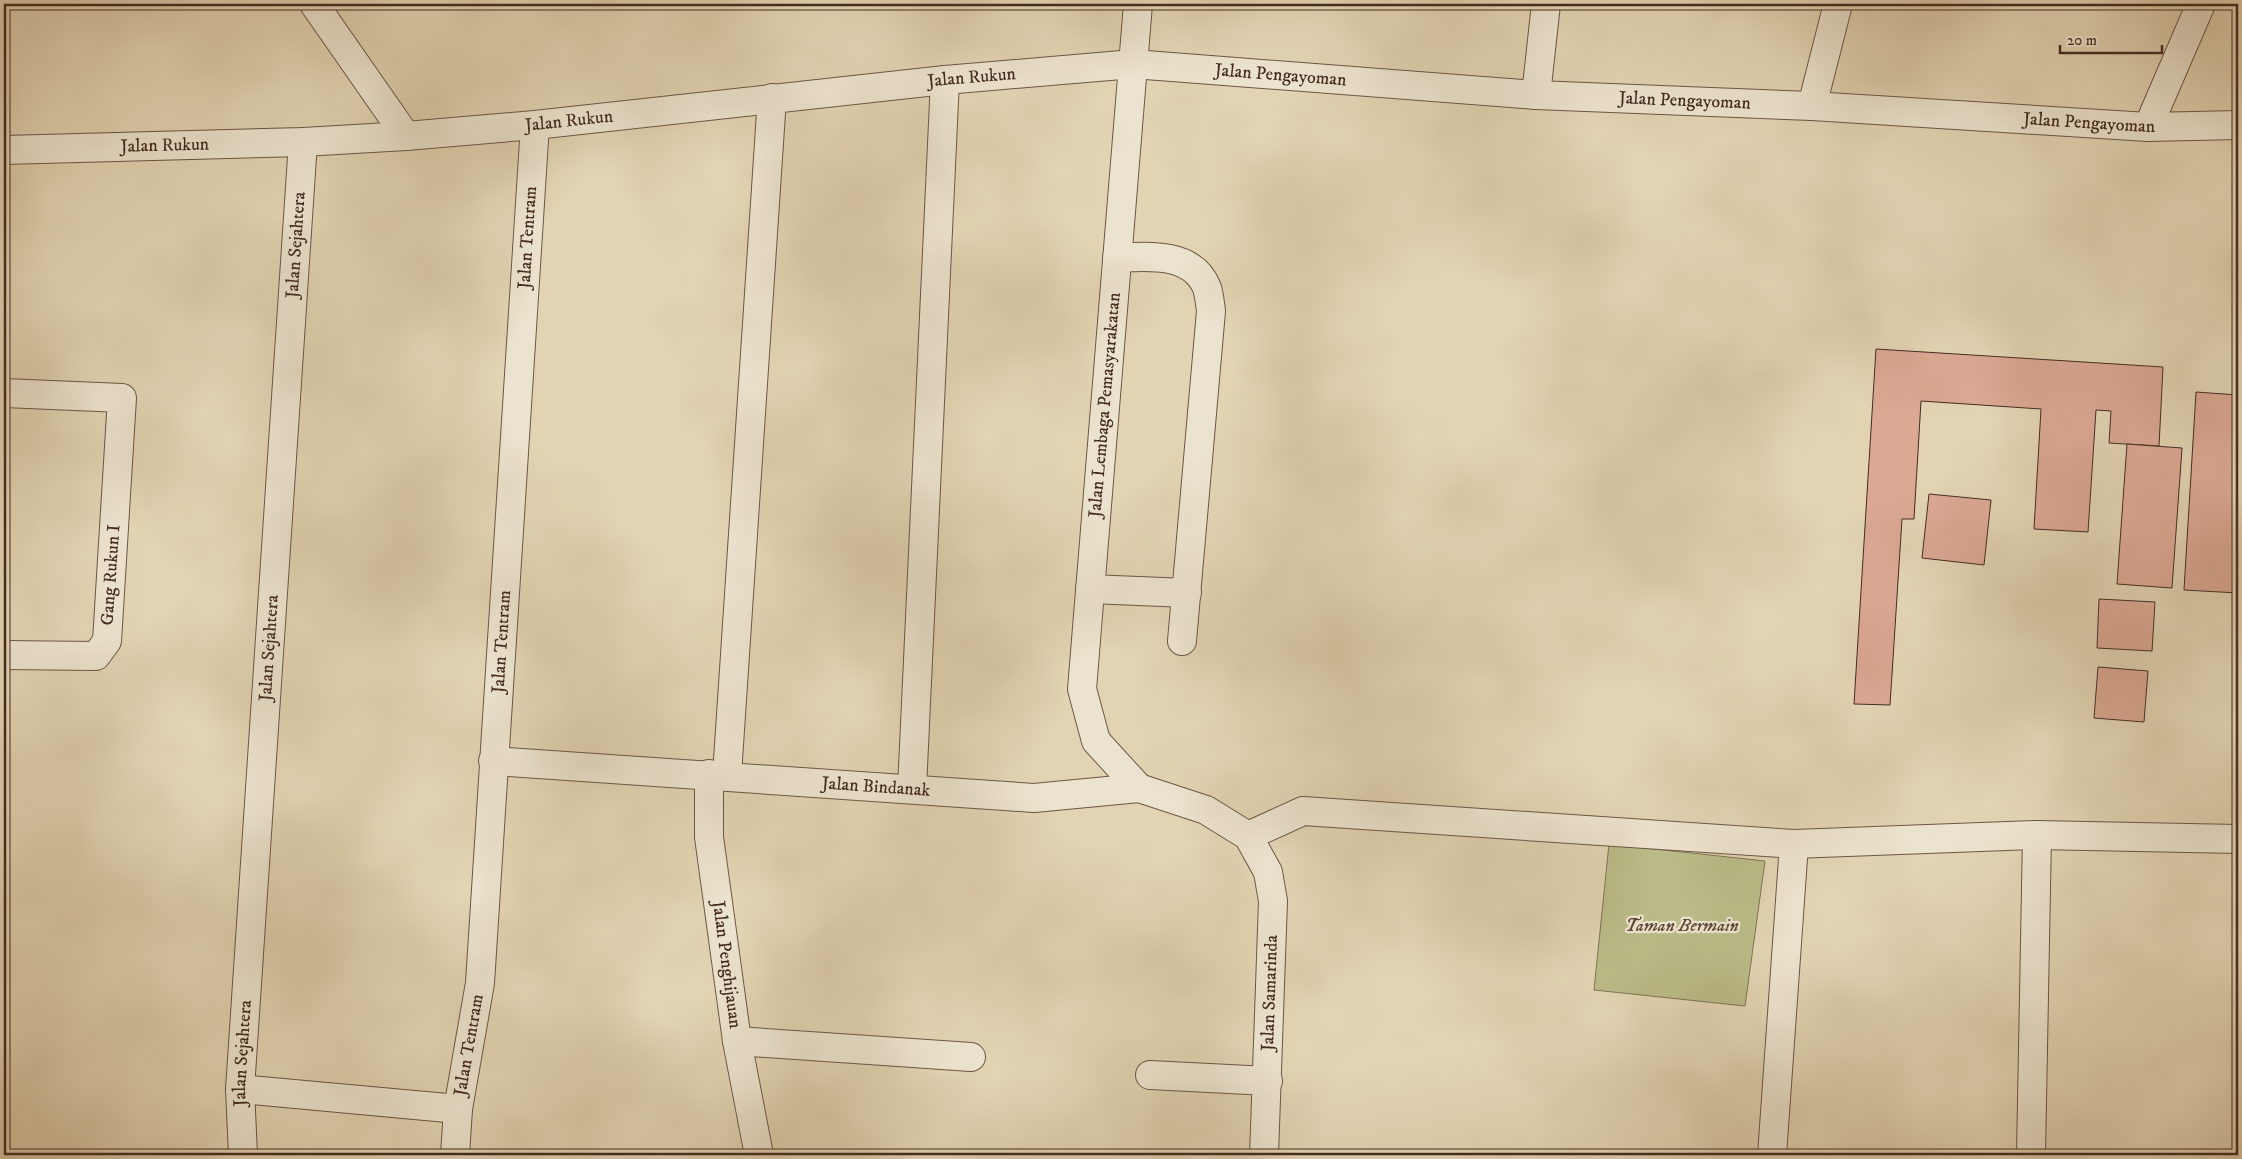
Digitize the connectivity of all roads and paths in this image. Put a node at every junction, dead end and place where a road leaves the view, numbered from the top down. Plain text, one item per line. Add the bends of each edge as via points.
1 (314, 4) edge
2 (1138, 4) edge
3 (1546, 4) edge
4 (1838, 4) edge
5 (2201, 4) edge
6 (1133, 64) junction
7 (945, 80) junction
8 (1536, 95) junction
9 (772, 98) junction
10 (1812, 106) junction
11 (536, 125) junction
12 (2238, 125) edge
13 (2148, 127) junction
14 (406, 136) junction
15 (303, 142) junction
16 (4, 150) edge
17 (1117, 258) junction
18 (4, 393) edge
19 (1090, 589) junction
20 (1187, 593) junction
21 (1182, 641) dead end
22 (4, 655) edge
23 (493, 761) junction
24 (718, 775) junction
25 (1139, 788) junction
26 (912, 789) junction
27 (2037, 835) junction
28 (1248, 836) junction
29 (2238, 839) edge
30 (1794, 844) junction
31 (737, 1041) junction
32 (971, 1057) dead end
33 (1150, 1075) dead end
34 (1268, 1081) junction
35 (240, 1089) junction
36 (458, 1109) junction
37 (243, 1155) edge
38 (455, 1155) edge
39 (759, 1155) edge
40 (1264, 1155) edge
41 (1772, 1155) edge
42 (2031, 1155) edge

1 - 14 street
2 - 6 street, Jalan Lembaga Pemasyarakatan
3 - 8 street
4 - 10 street
5 - 13 street
6 - 7 street, Jalan Rukun
6 - 8 street, Jalan Pengayoman
6 - 17 street, Jalan Lembaga Pemasyarakatan
7 - 9 street, Jalan Rukun
7 - 26 street
8 - 10 street, Jalan Pengayoman
9 - 11 street, Jalan Rukun
9 - 24 street, Jalan Penghijauan
10 - 13 street, Jalan Pengayoman
11 - 14 street, Jalan Rukun
11 - 23 street, Jalan Tentram
12 - 13 street, Jalan Pengayoman
14 - 15 street, Jalan Rukun
15 - 16 street, Jalan Rukun
15 - 35 street, Jalan Sejahtera
17 - 19 street, Jalan Lembaga Pemasyarakatan
17 - 20 street via 1143,257 1181,262 1199,275 1207,288 1211,311
18 - 22 street, Gang Rukun I via 122,398 107,641 96,656
19 - 20 street
19 - 25 street, Jalan Lembaga Pemasyarakatan via 1082,690 1096,741
20 - 21 street
23 - 24 street, Jalan Bindanak
23 - 36 street, Jalan Tentram via 480,983
24 - 26 street, Jalan Bindanak
24 - 31 street, Jalan Penghijauan via 709,837
25 - 26 street, Jalan Bindanak via 1034,798
25 - 28 street, Jalan Bindanak via 1206,810
27 - 29 street
27 - 30 street
27 - 42 street
28 - 30 street via 1303,811
28 - 34 street, Jalan Samarinda via 1268,872 1273,901
30 - 41 street
31 - 32 street
31 - 39 street, Jalan Penghijauan
33 - 34 street
34 - 40 street, Jalan Samarinda
35 - 36 street
35 - 37 street, Jalan Sejahtera
36 - 38 street, Jalan Tentram

